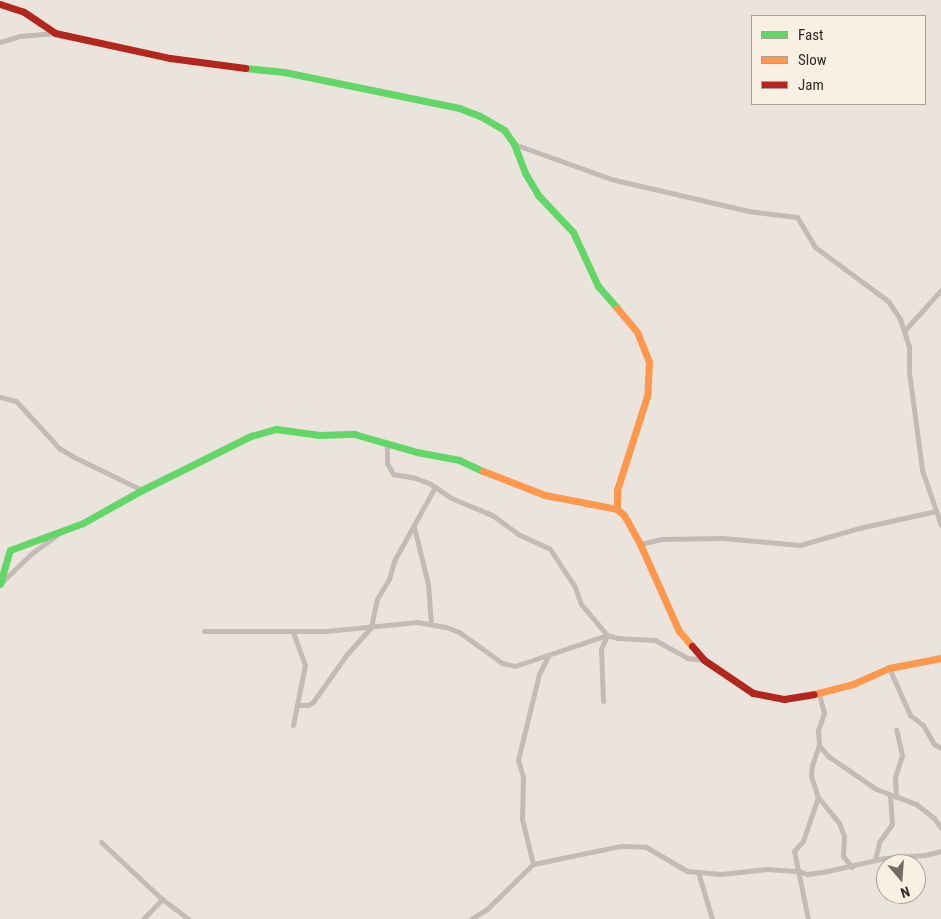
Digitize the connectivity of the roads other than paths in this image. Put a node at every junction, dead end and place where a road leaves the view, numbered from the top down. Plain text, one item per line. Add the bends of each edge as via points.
1 (0, 4) edge
2 (55, 33) junction
3 (0, 42) edge
4 (514, 144) junction
5 (941, 290) edge
6 (905, 330) junction
7 (0, 397) edge
8 (387, 443) junction
9 (435, 487) junction
10 (142, 490) junction
11 (617, 509) junction
12 (936, 511) junction
13 (941, 524) edge
14 (414, 527) junction
15 (59, 534) junction
16 (640, 544) junction
17 (0, 583) edge
18 (431, 624) junction
19 (371, 627) junction
20 (204, 631) dead end
21 (293, 632) junction
22 (607, 635) junction
23 (548, 656) junction
24 (941, 658) edge
25 (704, 660) junction
26 (889, 668) junction
27 (819, 694) junction
28 (603, 701) dead end
29 (297, 705) junction
30 (293, 725) dead end
31 (896, 730) dead end
32 (819, 746) junction
33 (941, 748) edge
34 (893, 796) junction
35 (818, 797) junction
36 (941, 828) edge
37 (101, 842) dead end
38 (941, 851) edge
39 (875, 860) junction
40 (533, 864) junction
41 (852, 867) junction
42 (799, 871) junction
43 (698, 872) junction
44 (162, 899) junction
45 (143, 919) edge
46 (189, 919) edge
47 (472, 919) edge
48 (712, 919) edge
49 (808, 919) edge

1 - 2 street via 24,12
2 - 3 street via 20,36
2 - 4 street via 206,64 284,72 459,108 495,124
4 - 6 street via 611,179 748,211 797,217 815,247 888,301
4 - 11 street via 538,195 573,232 598,286 637,332 649,362 647,396 617,490
5 - 6 street
6 - 12 street via 922,470
7 - 10 street via 16,401 59,448
8 - 9 street via 387,463 391,473
8 - 10 street via 354,434 320,435 276,430 251,436
8 - 11 street via 459,460 545,496
9 - 14 street
9 - 22 street via 550,549 575,587 581,604
10 - 15 street
11 - 16 street via 624,515
12 - 13 street
12 - 16 street via 800,545 723,538 661,539
14 - 18 street via 428,584
14 - 19 street via 380,592
15 - 17 street via 32,553
15 - 17 street via 10,550
16 - 25 street via 679,631
18 - 19 street via 403,622
18 - 23 street via 460,632 508,666
19 - 21 street
19 - 29 street via 313,702
20 - 21 street
21 - 29 street via 305,665
22 - 23 street
22 - 25 street via 655,640 688,658
22 - 28 street via 601,649
23 - 40 street via 539,674 518,760 523,777 522,819
24 - 26 street
25 - 27 street via 759,695 784,699
26 - 27 street
26 - 33 street via 910,715 924,725 934,744
27 - 32 street via 824,713 818,730
29 - 30 street
31 - 34 street via 902,754
32 - 34 street via 871,786
32 - 35 street via 811,771
34 - 36 street via 916,804
34 - 39 street via 892,824 880,842
35 - 41 street via 839,823 844,836 843,856
35 - 42 street via 803,841 794,851
37 - 44 street
38 - 39 street
39 - 41 street
40 - 43 street via 640,845 679,868
40 - 47 street via 487,909
41 - 42 street via 807,874
42 - 43 street
42 - 49 street
43 - 48 street
44 - 45 street
44 - 46 street

